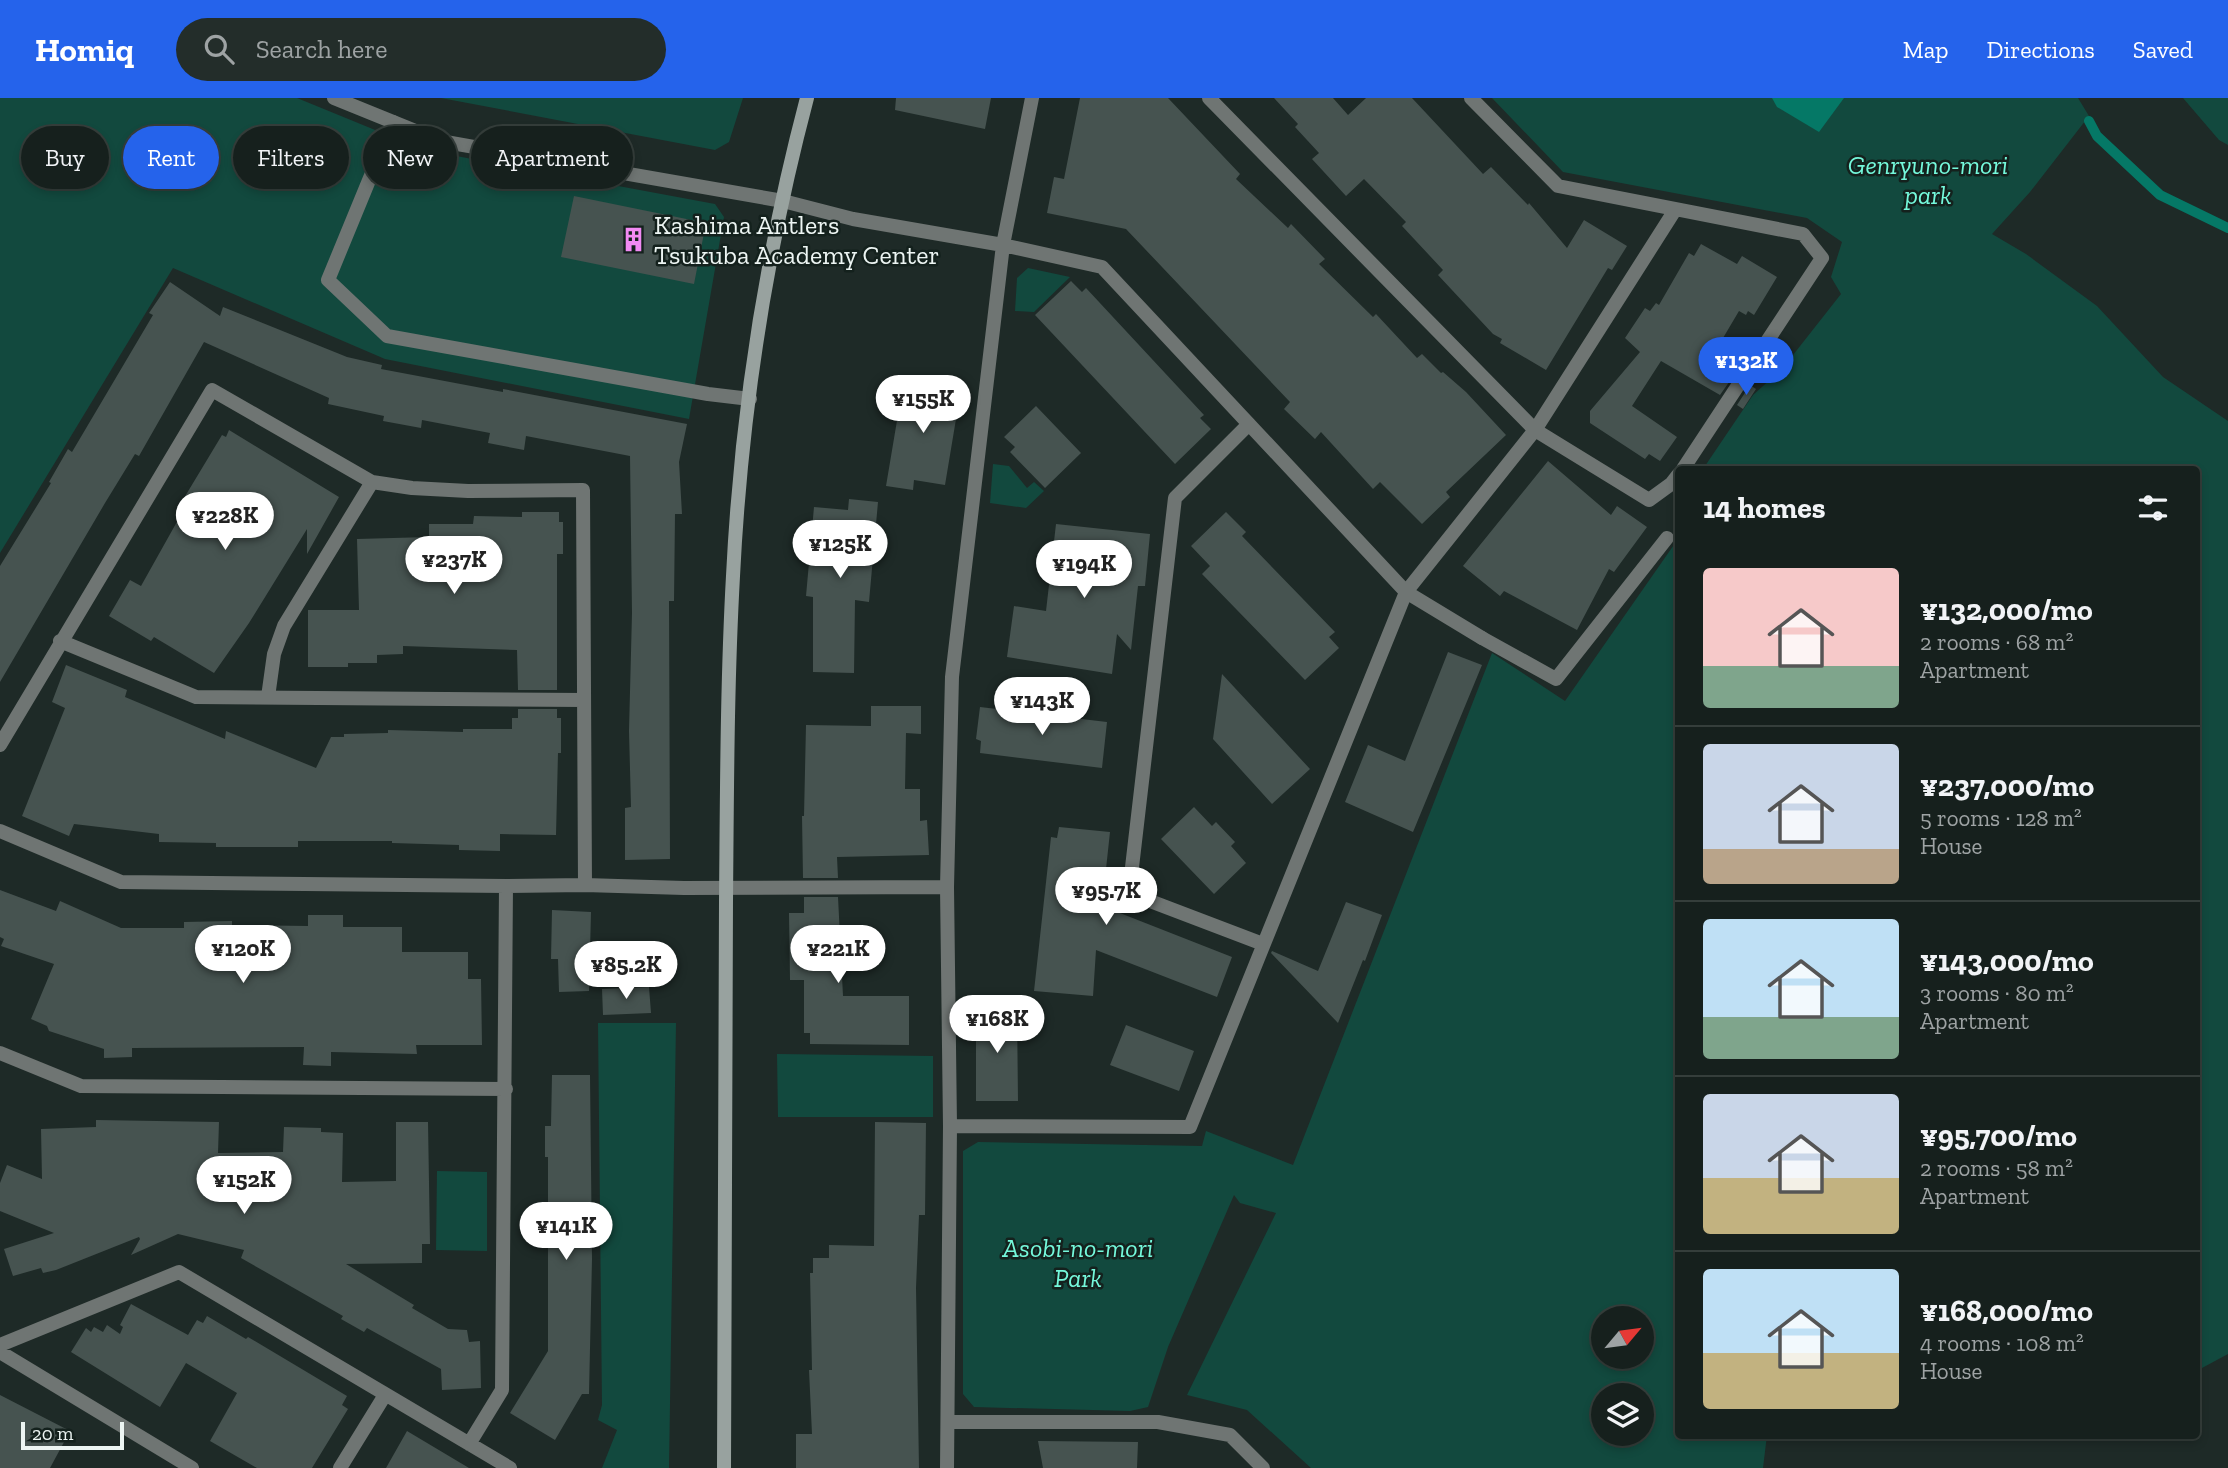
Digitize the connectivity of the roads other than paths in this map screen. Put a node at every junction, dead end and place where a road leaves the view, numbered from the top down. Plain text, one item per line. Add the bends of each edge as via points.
1 (334, 98) edge
2 (807, 98) edge
3 (1032, 98) edge
4 (1209, 98) edge
5 (1471, 98) edge
6 (393, 122) junction
7 (783, 201) junction
8 (1675, 211) junction
9 (1003, 245) junction
10 (750, 399) junction
11 (1249, 424) junction
12 (1535, 430) junction
13 (1685, 466) edge
14 (1675, 479) edge
15 (372, 482) junction
16 (1667, 538) dead end
17 (1406, 592) junction
18 (60, 642) junction
19 (268, 697) junction
20 (584, 700) junction
21 (0, 745) edge
22 (0, 831) edge
23 (585, 885) junction
24 (506, 886) junction
25 (726, 887) junction
26 (947, 887) junction
27 (1263, 944) junction
28 (0, 1053) edge
29 (506, 1089) junction
30 (950, 1126) junction
31 (0, 1345) edge
32 (0, 1352) edge
33 (385, 1395) junction
34 (949, 1422) junction
35 (469, 1444) junction
36 (192, 1468) edge
37 (340, 1468) edge
38 (510, 1468) edge
39 (724, 1468) edge
40 (947, 1468) edge
41 (1263, 1468) edge

1 - 6 street
2 - 7 street
3 - 9 street
4 - 12 street
5 - 8 street via 1558,186
6 - 7 street via 440,141
6 - 10 street via 328,280 387,336
7 - 9 street via 853,219
7 - 10 street via 764,292
8 - 12 street
8 - 13 street via 1803,234 1822,258
9 - 11 street via 1102,267
9 - 26 street via 952,677
10 - 25 street via 733,575
11 - 17 street
11 - 27 street via 1175,498 1129,892
12 - 14 street via 1649,500
12 - 17 street
15 - 18 street via 212,390
15 - 19 street via 284,626 274,654
15 - 20 street via 468,491 583,491
16 - 17 street via 1556,679
17 - 27 street
18 - 19 street via 196,697
18 - 21 street
19 - 20 street
20 - 23 street
22 - 24 street via 121,882
23 - 24 street
23 - 25 street
24 - 29 street
25 - 26 street
25 - 39 street
26 - 30 street
27 - 30 street via 1190,1127
28 - 29 street via 81,1086
29 - 35 street via 502,1390
30 - 34 street
31 - 33 street via 179,1272
32 - 36 street
33 - 35 street
33 - 37 street
34 - 40 street
34 - 41 street via 1158,1422 1230,1435
35 - 38 street

